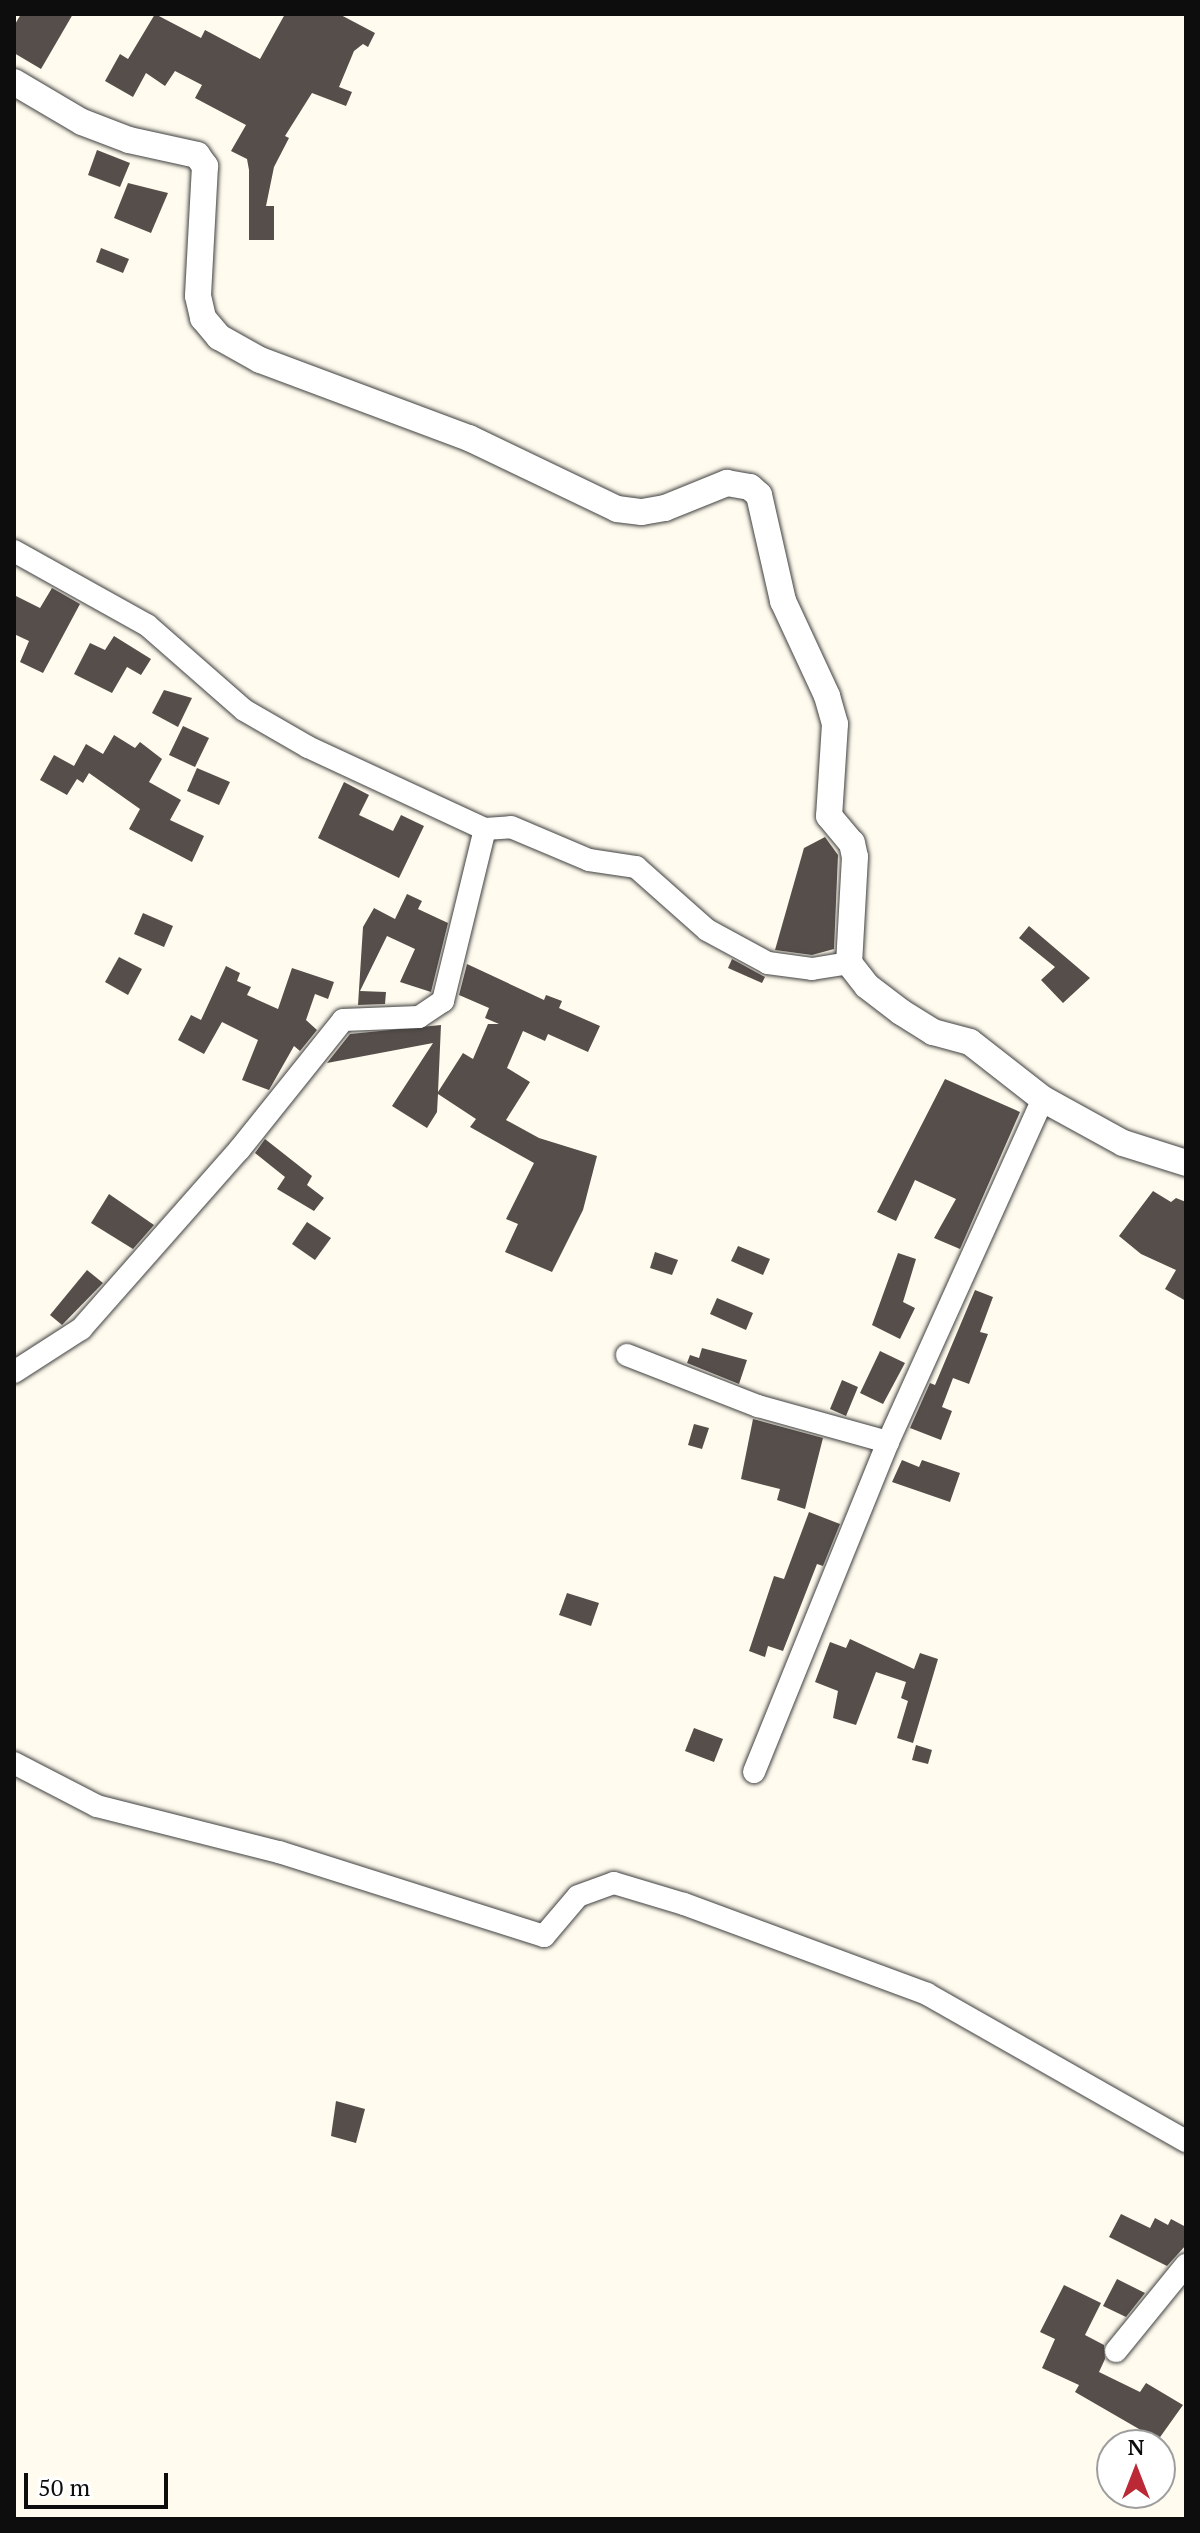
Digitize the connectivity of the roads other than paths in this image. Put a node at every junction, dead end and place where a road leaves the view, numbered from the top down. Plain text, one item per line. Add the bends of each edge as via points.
1 (14, 82) edge
2 (14, 551) edge
3 (485, 829) junction
4 (849, 963) junction
5 (1043, 1099) junction
6 (1186, 1163) edge
7 (627, 1355) dead end
8 (14, 1372) edge
9 (888, 1442) junction
10 (14, 1763) edge
11 (754, 1772) dead end
12 (1186, 2141) edge
13 (1186, 2265) edge
14 (1116, 2351) dead end

1 - 4 street via 82,122 129,140 197,155 205,166 198,296 203,318 219,337 260,360 469,438 617,509 665,508 727,483 750,487 759,495 783,601 835,724 829,816 852,843 855,857
2 - 3 street via 147,625 244,710 308,747
3 - 4 street via 511,827 589,860 636,867 707,930 768,963 812,969
3 - 8 street via 443,1001 419,1017 343,1020 239,1150 81,1329
4 - 5 street via 867,986 901,1012 933,1032 970,1042
5 - 6 street via 1123,1143
5 - 9 street
7 - 9 street via 758,1406
9 - 11 street
10 - 12 street via 97,1806 279,1852 544,1936 578,1896 614,1883 684,1904 927,1994
13 - 14 street

